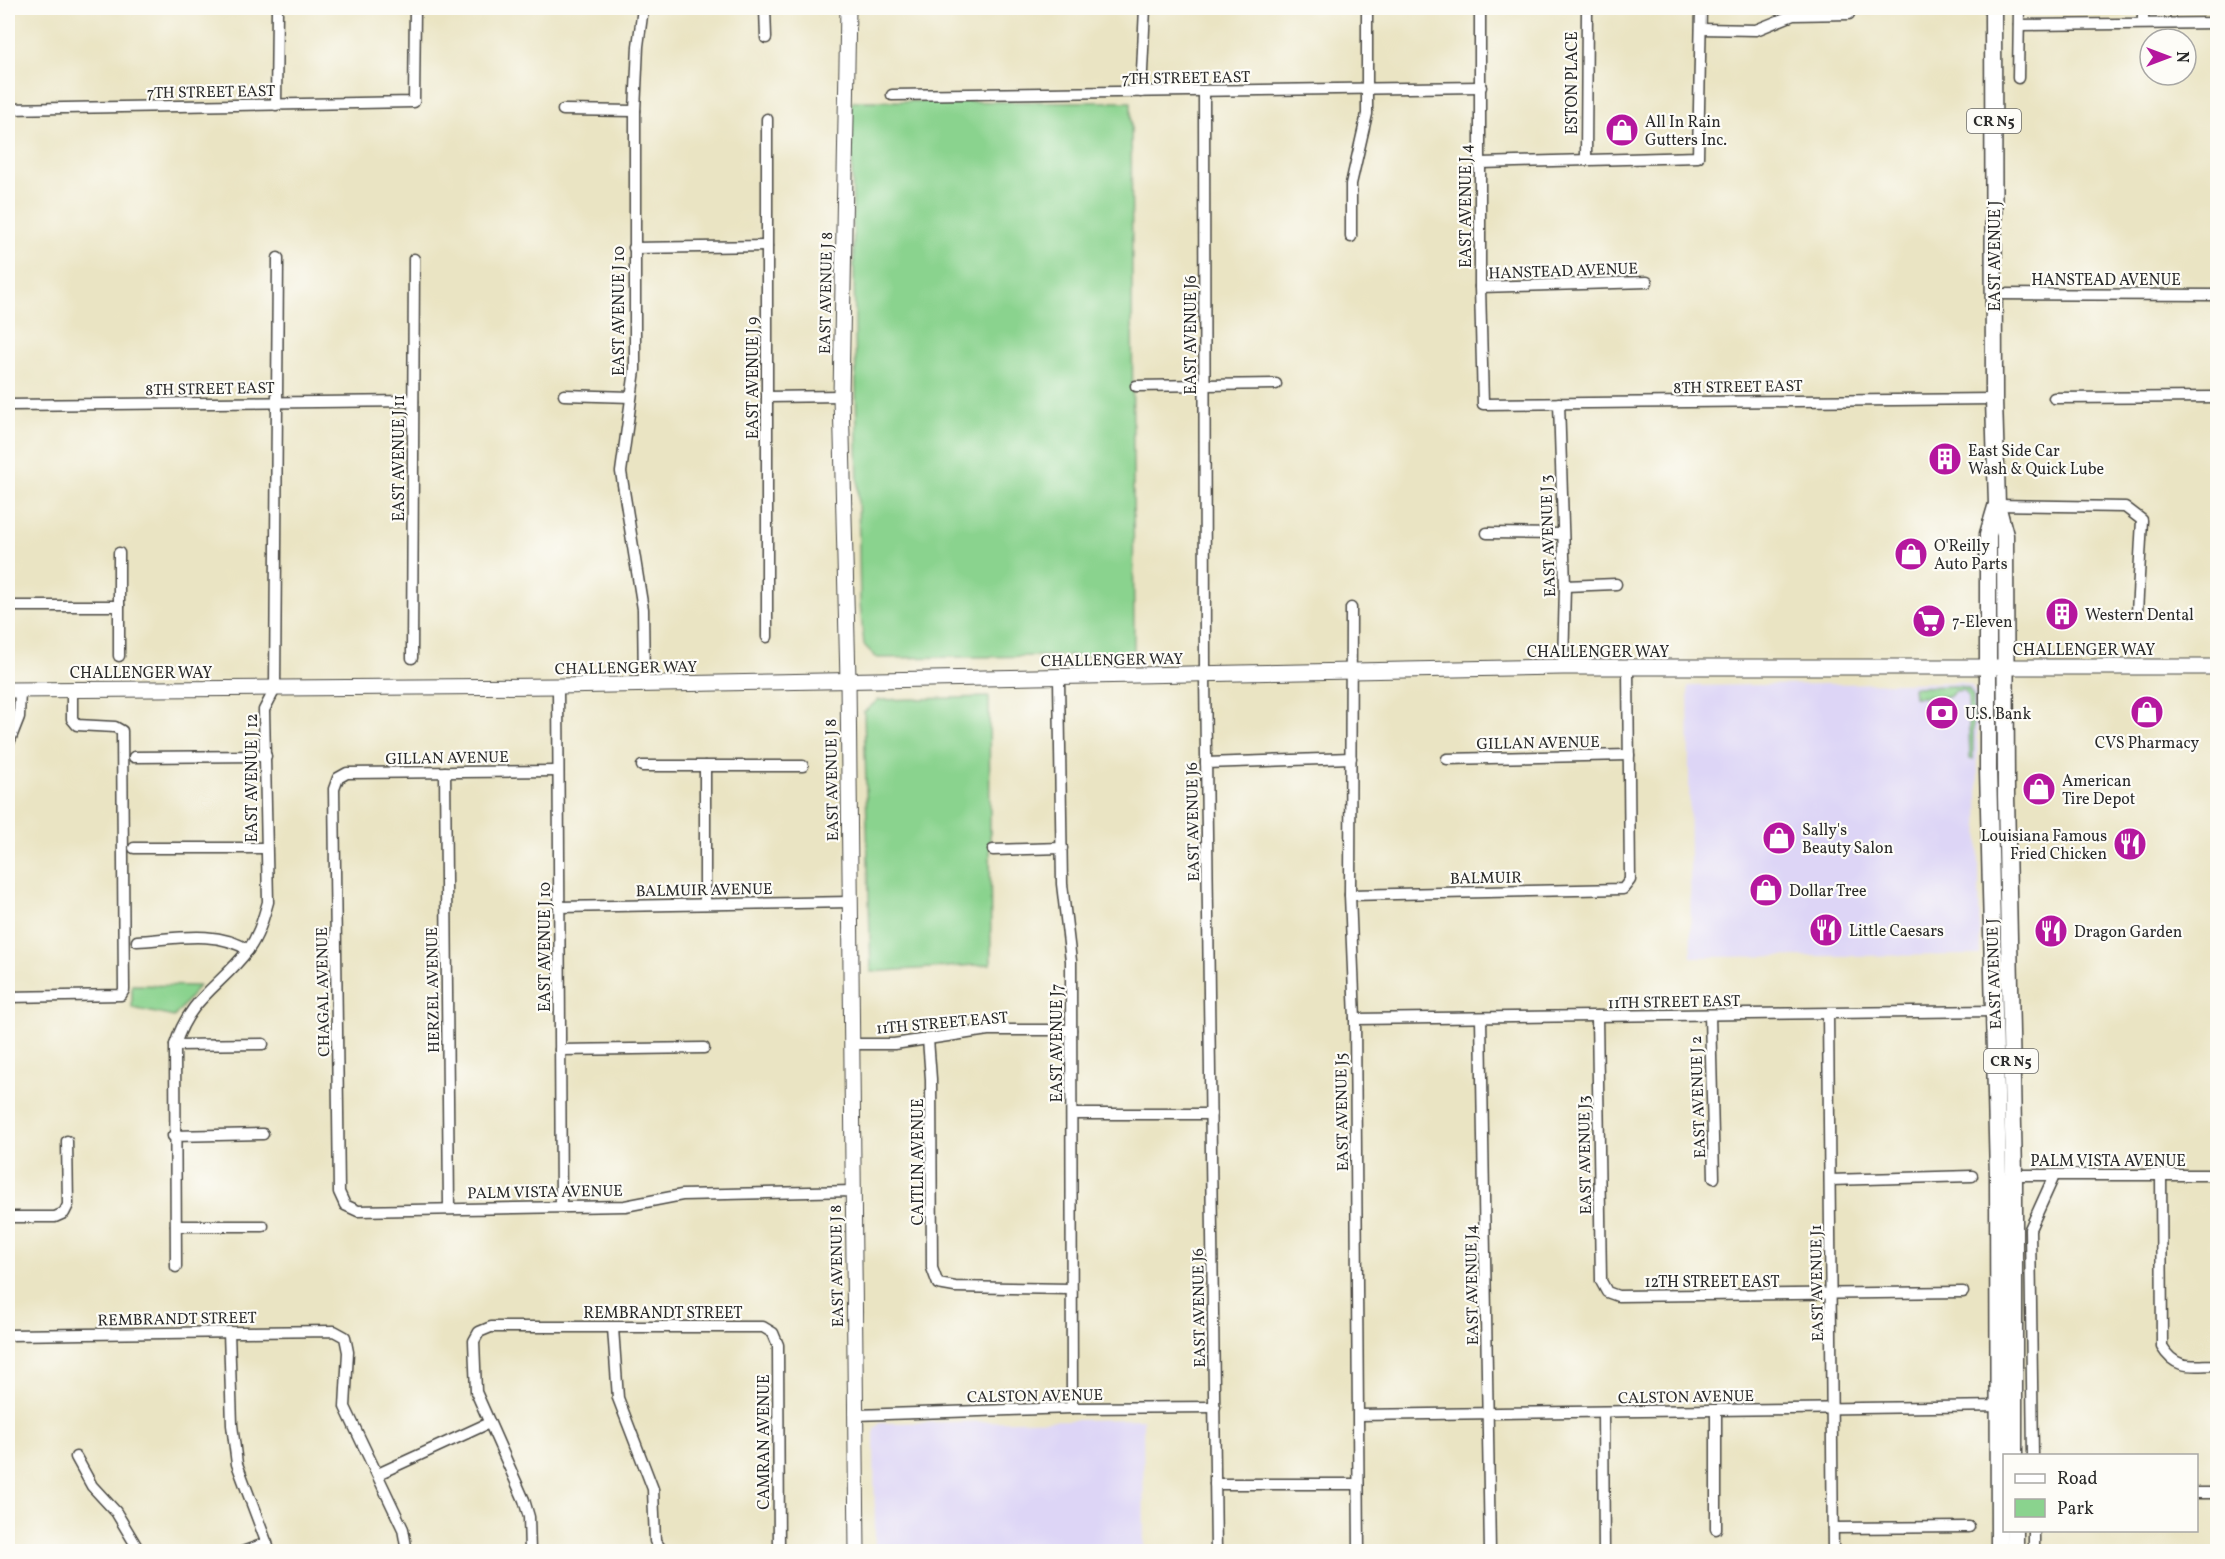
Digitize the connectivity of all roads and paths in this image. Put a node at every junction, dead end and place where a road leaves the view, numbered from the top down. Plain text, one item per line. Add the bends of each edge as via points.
1 (277, 8) edge
2 (415, 8) edge
3 (643, 8) edge
4 (765, 8) edge
5 (848, 8) edge
6 (1145, 8) edge
7 (1367, 8) edge
8 (1480, 8) edge
9 (1587, 8) edge
10 (1701, 8) edge
11 (1993, 8) edge
12 (2019, 8) edge
13 (2143, 8) edge
14 (1849, 14) dead end
15 (2143, 22) junction
16 (2217, 23) edge
17 (2019, 25) junction
18 (1701, 29) junction
19 (766, 38) dead end
20 (2018, 78) dead end
21 (1481, 87) junction
22 (1366, 90) junction
23 (1204, 91) junction
24 (1141, 92) junction
25 (892, 95) dead end
26 (276, 105) junction
27 (8, 109) edge
28 (563, 110) dead end
29 (635, 111) junction
30 (767, 119) dead end
31 (1586, 159) junction
32 (1481, 164) junction
33 (1351, 237) dead end
34 (767, 246) junction
35 (634, 248) junction
36 (278, 258) dead end
37 (414, 259) dead end
38 (1647, 282) dead end
39 (1480, 287) junction
40 (1994, 294) junction
41 (2217, 295) edge
42 (1276, 384) dead end
43 (1205, 385) junction
44 (1136, 386) dead end
45 (564, 395) dead end
46 (841, 396) junction
47 (631, 397) junction
48 (767, 397) junction
49 (2217, 397) edge
50 (2054, 398) dead end
51 (1994, 399) junction
52 (414, 401) junction
53 (277, 402) junction
54 (1559, 403) junction
55 (1483, 404) joint
56 (8, 405) edge
57 (1997, 506) junction
58 (1487, 533) dead end
59 (1562, 534) junction
60 (119, 553) dead end
61 (1616, 584) dead end
62 (1565, 586) junction
63 (8, 606) edge
64 (119, 606) junction
65 (1351, 609) dead end
66 (2137, 613) dead end
67 (767, 637) dead end
68 (119, 656) dead end
69 (412, 658) dead end
70 (1563, 667) junction
71 (1998, 667) junction
72 (2217, 667) edge
73 (1628, 669) junction
74 (1351, 672) junction
75 (1205, 675) junction
76 (1059, 679) junction
77 (848, 680) junction
78 (644, 685) junction
79 (558, 686) junction
80 (275, 689) junction
81 (14, 690) edge
82 (72, 690) junction
83 (8, 745) edge
84 (1629, 755) junction
85 (266, 756) junction
86 (134, 757) dead end
87 (1351, 759) junction
88 (1447, 759) dead end
89 (1206, 763) junction
90 (642, 766) dead end
91 (705, 766) junction
92 (803, 766) dead end
93 (558, 771) junction
94 (445, 772) junction
95 (338, 778) joint
96 (1989, 802) junction
97 (134, 848) dead end
98 (266, 848) junction
99 (1062, 848) junction
100 (993, 850) dead end
101 (2007, 887) junction
102 (1990, 891) junction
103 (1350, 895) junction
104 (850, 902) junction
105 (705, 904) junction
106 (559, 907) junction
107 (137, 941) dead end
108 (248, 950) junction
109 (2008, 958) junction
110 (8, 997) edge
111 (1994, 1011) junction
112 (1828, 1014) junction
113 (1710, 1016) junction
114 (1597, 1017) junction
115 (1481, 1018) junction
116 (1355, 1019) junction
117 (1071, 1030) junction
118 (928, 1039) junction
119 (263, 1044) dead end
120 (852, 1044) junction
121 (175, 1045) junction
122 (704, 1048) dead end
123 (560, 1050) junction
124 (1072, 1114) junction
125 (1211, 1114) junction
126 (263, 1134) dead end
127 (173, 1136) junction
128 (68, 1141) dead end
129 (2006, 1175) junction
130 (2161, 1175) junction
131 (2217, 1175) edge
132 (1972, 1176) dead end
133 (2054, 1176) junction
134 (1714, 1178) dead end
135 (1830, 1180) junction
136 (853, 1191) junction
137 (345, 1205) joint
138 (561, 1207) junction
139 (449, 1208) junction
140 (8, 1217) edge
141 (176, 1226) junction
142 (263, 1226) dead end
143 (176, 1267) dead end
144 (1070, 1289) junction
145 (1607, 1292) joint
146 (1963, 1292) dead end
147 (1831, 1295) junction
148 (613, 1328) junction
149 (229, 1332) junction
150 (773, 1333) joint
151 (8, 1335) edge
152 (2217, 1365) edge
153 (2005, 1406) junction
154 (1215, 1407) junction
155 (1072, 1408) junction
156 (1832, 1409) junction
157 (1716, 1410) junction
158 (1603, 1412) junction
159 (1488, 1413) junction
160 (856, 1415) junction
161 (1359, 1415) junction
162 (489, 1423) junction
163 (2003, 1454) edge
164 (2003, 1454) edge
165 (2014, 1454) edge
166 (2033, 1454) edge
167 (76, 1457) dead end
168 (378, 1474) junction
169 (1215, 1484) junction
170 (1358, 1484) junction
171 (2198, 1493) edge
172 (2217, 1493) edge
173 (1969, 1527) dead end
174 (1833, 1528) junction
175 (1716, 1529) dead end
176 (2015, 1532) edge
177 (2034, 1532) edge
178 (268, 1547) edge
179 (140, 1551) edge
180 (242, 1551) edge
181 (406, 1551) edge
182 (530, 1551) edge
183 (668, 1551) edge
184 (778, 1551) edge
185 (857, 1551) edge
186 (1216, 1551) edge
187 (1359, 1551) edge
188 (1490, 1551) edge
189 (1604, 1551) edge
190 (1833, 1551) edge
191 (1999, 1551) edge
192 (2015, 1551) edge
193 (2034, 1551) edge

1 - 26 street
2 - 26 street, 7TH STREET EAST via 414,102
3 - 29 street, EAST AVENUE J 10
4 - 19 street
5 - 46 main road, EAST AVENUE J 8
6 - 24 street
7 - 22 street
8 - 21 street, EAST AVENUE J 4
9 - 31 street, ESTON PLACE
10 - 18 street
11 - 40 main road, EAST AVENUE J / CR N5
12 - 17 street
13 - 15 street
14 - 18 street via 1793,15 1756,30
15 - 16 street
15 - 17 street
17 - 20 street
18 - 31 street via 1698,157
21 - 22 street, 7TH STREET EAST
21 - 32 street, EAST AVENUE J 4
22 - 23 street, 7TH STREET EAST
22 - 33 street via 1366,125 1351,190
23 - 24 street, 7TH STREET EAST
23 - 43 street, EAST AVENUE J6
24 - 25 street, 7TH STREET EAST
26 - 27 street, 7TH STREET EAST
28 - 29 street
29 - 35 street, EAST AVENUE J 10
30 - 34 street, EAST AVENUE J 9
31 - 32 street
32 - 39 street, EAST AVENUE J 4
34 - 35 street
34 - 48 street, EAST AVENUE J 9
35 - 47 street, EAST AVENUE J 10 via 635,370
36 - 53 street, EAST AVENUE J 12
37 - 52 street, EAST AVENUE J 11
38 - 39 street, HANSTEAD AVENUE
39 - 55 street, EAST AVENUE J 4
40 - 41 street, HANSTEAD AVENUE
40 - 51 main road, EAST AVENUE J / CR N5
42 - 43 street
43 - 44 street
43 - 75 street, EAST AVENUE J6
45 - 47 street
46 - 48 street
46 - 77 main road, EAST AVENUE J 8
47 - 78 street, EAST AVENUE J 10 via 621,472 644,609
48 - 67 street, EAST AVENUE J 9
49 - 50 street
51 - 54 street, 8TH STREET EAST
51 - 57 main road, EAST AVENUE J / CR N5
52 - 53 street, 8TH STREET EAST
52 - 69 street, EAST AVENUE J 11
53 - 56 street, 8TH STREET EAST
53 - 80 street, EAST AVENUE J 12
54 - 55 street, 8TH STREET EAST
54 - 59 street, EAST AVENUE J 3
57 - 66 street via 2125,507 2142,520
57 - 71 main road, EAST AVENUE J / CR N5 via 2005,535
58 - 59 street
59 - 62 street, EAST AVENUE J 3
60 - 64 street
61 - 62 street
62 - 70 street, EAST AVENUE J 3
63 - 64 street
64 - 68 street
65 - 74 street, EAST AVENUE J5
70 - 73 main road, CHALLENGER WAY
70 - 74 main road, CHALLENGER WAY
71 - 72 main road, CHALLENGER WAY
71 - 73 main road, CHALLENGER WAY
71 - 96 main road, EAST AVENUE J / CR N5
71 - 101 main road, EAST AVENUE J / CR N5
73 - 84 street
74 - 75 main road, CHALLENGER WAY
74 - 87 street, EAST AVENUE J5
75 - 76 main road, CHALLENGER WAY
75 - 89 street, EAST AVENUE J6
76 - 77 main road, CHALLENGER WAY
76 - 99 street, EAST AVENUE J7
77 - 78 main road, CHALLENGER WAY
77 - 104 main road, EAST AVENUE J 8
78 - 79 main road, CHALLENGER WAY
79 - 80 main road, CHALLENGER WAY
79 - 93 street, EAST AVENUE J 10
80 - 82 main road, CHALLENGER WAY
80 - 85 street, EAST AVENUE J 12 via 264,710
81 - 82 main road, CHALLENGER WAY
81 - 83 street via 19,717
82 - 110 street via 72,719 77,725 115,727 122,731 124,990 121,995
84 - 88 street, GILLAN AVENUE
84 - 103 street, BALMUIR via 1630,880 1623,889
85 - 86 street
85 - 98 street, EAST AVENUE J 12
87 - 89 street
87 - 103 street, EAST AVENUE J5
89 - 125 street, EAST AVENUE J6
90 - 91 street
91 - 92 street
91 - 105 street
93 - 94 street, GILLAN AVENUE
93 - 106 street, EAST AVENUE J 10
94 - 95 street, GILLAN AVENUE via 347,773
94 - 139 street, HERZEL AVENUE
95 - 137 street, CHAGAL AVENUE via 334,789 339,1192
96 - 101 main road via 1998,819 1999,864
96 - 102 main road, EAST AVENUE J / CR N5
97 - 98 street
98 - 108 street, EAST AVENUE J 12 via 268,902 261,929
99 - 100 street
99 - 117 street, EAST AVENUE J7 via 1071,960
101 - 109 main road, EAST AVENUE J / CR N5
102 - 109 main road via 1998,911 2000,942
102 - 111 main road, EAST AVENUE J / CR N5
103 - 116 street, EAST AVENUE J5
104 - 105 street, BALMUIR AVENUE
104 - 120 main road, EAST AVENUE J 8
105 - 106 street, BALMUIR AVENUE
106 - 123 street, EAST AVENUE J 10
107 - 108 street via 214,938 235,942
108 - 121 street, EAST AVENUE J 12 via 196,1003 182,1023
109 - 129 main road, EAST AVENUE J / CR N5
111 - 112 street, 11TH STREET EAST
111 - 129 main road, EAST AVENUE J / CR N5
112 - 113 street, 11TH STREET EAST
112 - 135 street, EAST AVENUE J1
113 - 114 street, 11TH STREET EAST
113 - 134 street, EAST AVENUE J 2
114 - 115 street, 11TH STREET EAST
114 - 145 street, EAST AVENUE J3 via 1601,1281
115 - 116 street, 11TH STREET EAST
115 - 159 street, EAST AVENUE J4
116 - 161 street, EAST AVENUE J5
117 - 118 street, 11TH STREET EAST via 988,1030
117 - 124 street, EAST AVENUE J7
118 - 120 street, 11TH STREET EAST
118 - 144 street, CAITLIN AVENUE via 932,1268 938,1284
119 - 121 street
120 - 136 main road, EAST AVENUE J 8
121 - 127 street, EAST AVENUE J 12
122 - 123 street
123 - 138 street, EAST AVENUE J 10
124 - 125 street
124 - 144 street, EAST AVENUE J7
125 - 154 street, EAST AVENUE J6
126 - 127 street
127 - 141 street, EAST AVENUE J 12
128 - 140 street via 68,1205 64,1212 55,1216
129 - 133 street, PALM VISTA AVENUE
129 - 153 main road, EAST AVENUE J / CR N5
130 - 131 street, PALM VISTA AVENUE
130 - 133 street, PALM VISTA AVENUE
130 - 152 street via 2162,1347 2169,1359 2182,1365
132 - 135 street
133 - 166 street via 2030,1229
135 - 147 street, EAST AVENUE J1
136 - 138 street, PALM VISTA AVENUE via 682,1195 625,1206
136 - 160 main road, EAST AVENUE J 8
137 - 139 street, PALM VISTA AVENUE via 358,1211
138 - 139 street, PALM VISTA AVENUE
141 - 142 street
141 - 143 street, EAST AVENUE J 12
144 - 155 street, EAST AVENUE J7
145 - 147 street, 12TH STREET EAST via 1618,1296
146 - 147 street, 12TH STREET EAST
147 - 156 street, EAST AVENUE J1
148 - 150 street, REMBRANDT STREET via 763,1327
148 - 162 street, REMBRANDT STREET via 491,1327 480,1332 474,1341 476,1392
148 - 183 street via 618,1398 653,1489 655,1541
149 - 151 street, REMBRANDT STREET
149 - 168 street, REMBRANDT STREET via 334,1331 345,1337 345,1407
149 - 178 street via 237,1464
150 - 184 street, CAMRAN AVENUE via 778,1345
153 - 156 street, CALSTON AVENUE
153 - 163 main road, EAST AVENUE J / CR N5
153 - 165 main road, EAST AVENUE J / CR N5
154 - 155 street, CALSTON AVENUE
154 - 169 street, EAST AVENUE J6
155 - 160 street, CALSTON AVENUE
156 - 157 street, CALSTON AVENUE
156 - 174 street, EAST AVENUE J1
157 - 158 street, CALSTON AVENUE
157 - 175 street
158 - 159 street, CALSTON AVENUE
158 - 189 street
159 - 161 street, CALSTON AVENUE
159 - 188 street, EAST AVENUE J4
160 - 185 main road, EAST AVENUE J 8
161 - 170 street, EAST AVENUE J5
162 - 168 street
162 - 182 street via 524,1500
164 - 191 main road, EAST AVENUE J / CR N5
167 - 179 street via 92,1486 116,1512
168 - 181 street via 403,1529
169 - 170 street
169 - 186 street, EAST AVENUE J6
170 - 187 street, EAST AVENUE J5
171 - 172 street
173 - 174 street
174 - 190 street, EAST AVENUE J1
176 - 192 main road
177 - 193 street
178 - 180 street

